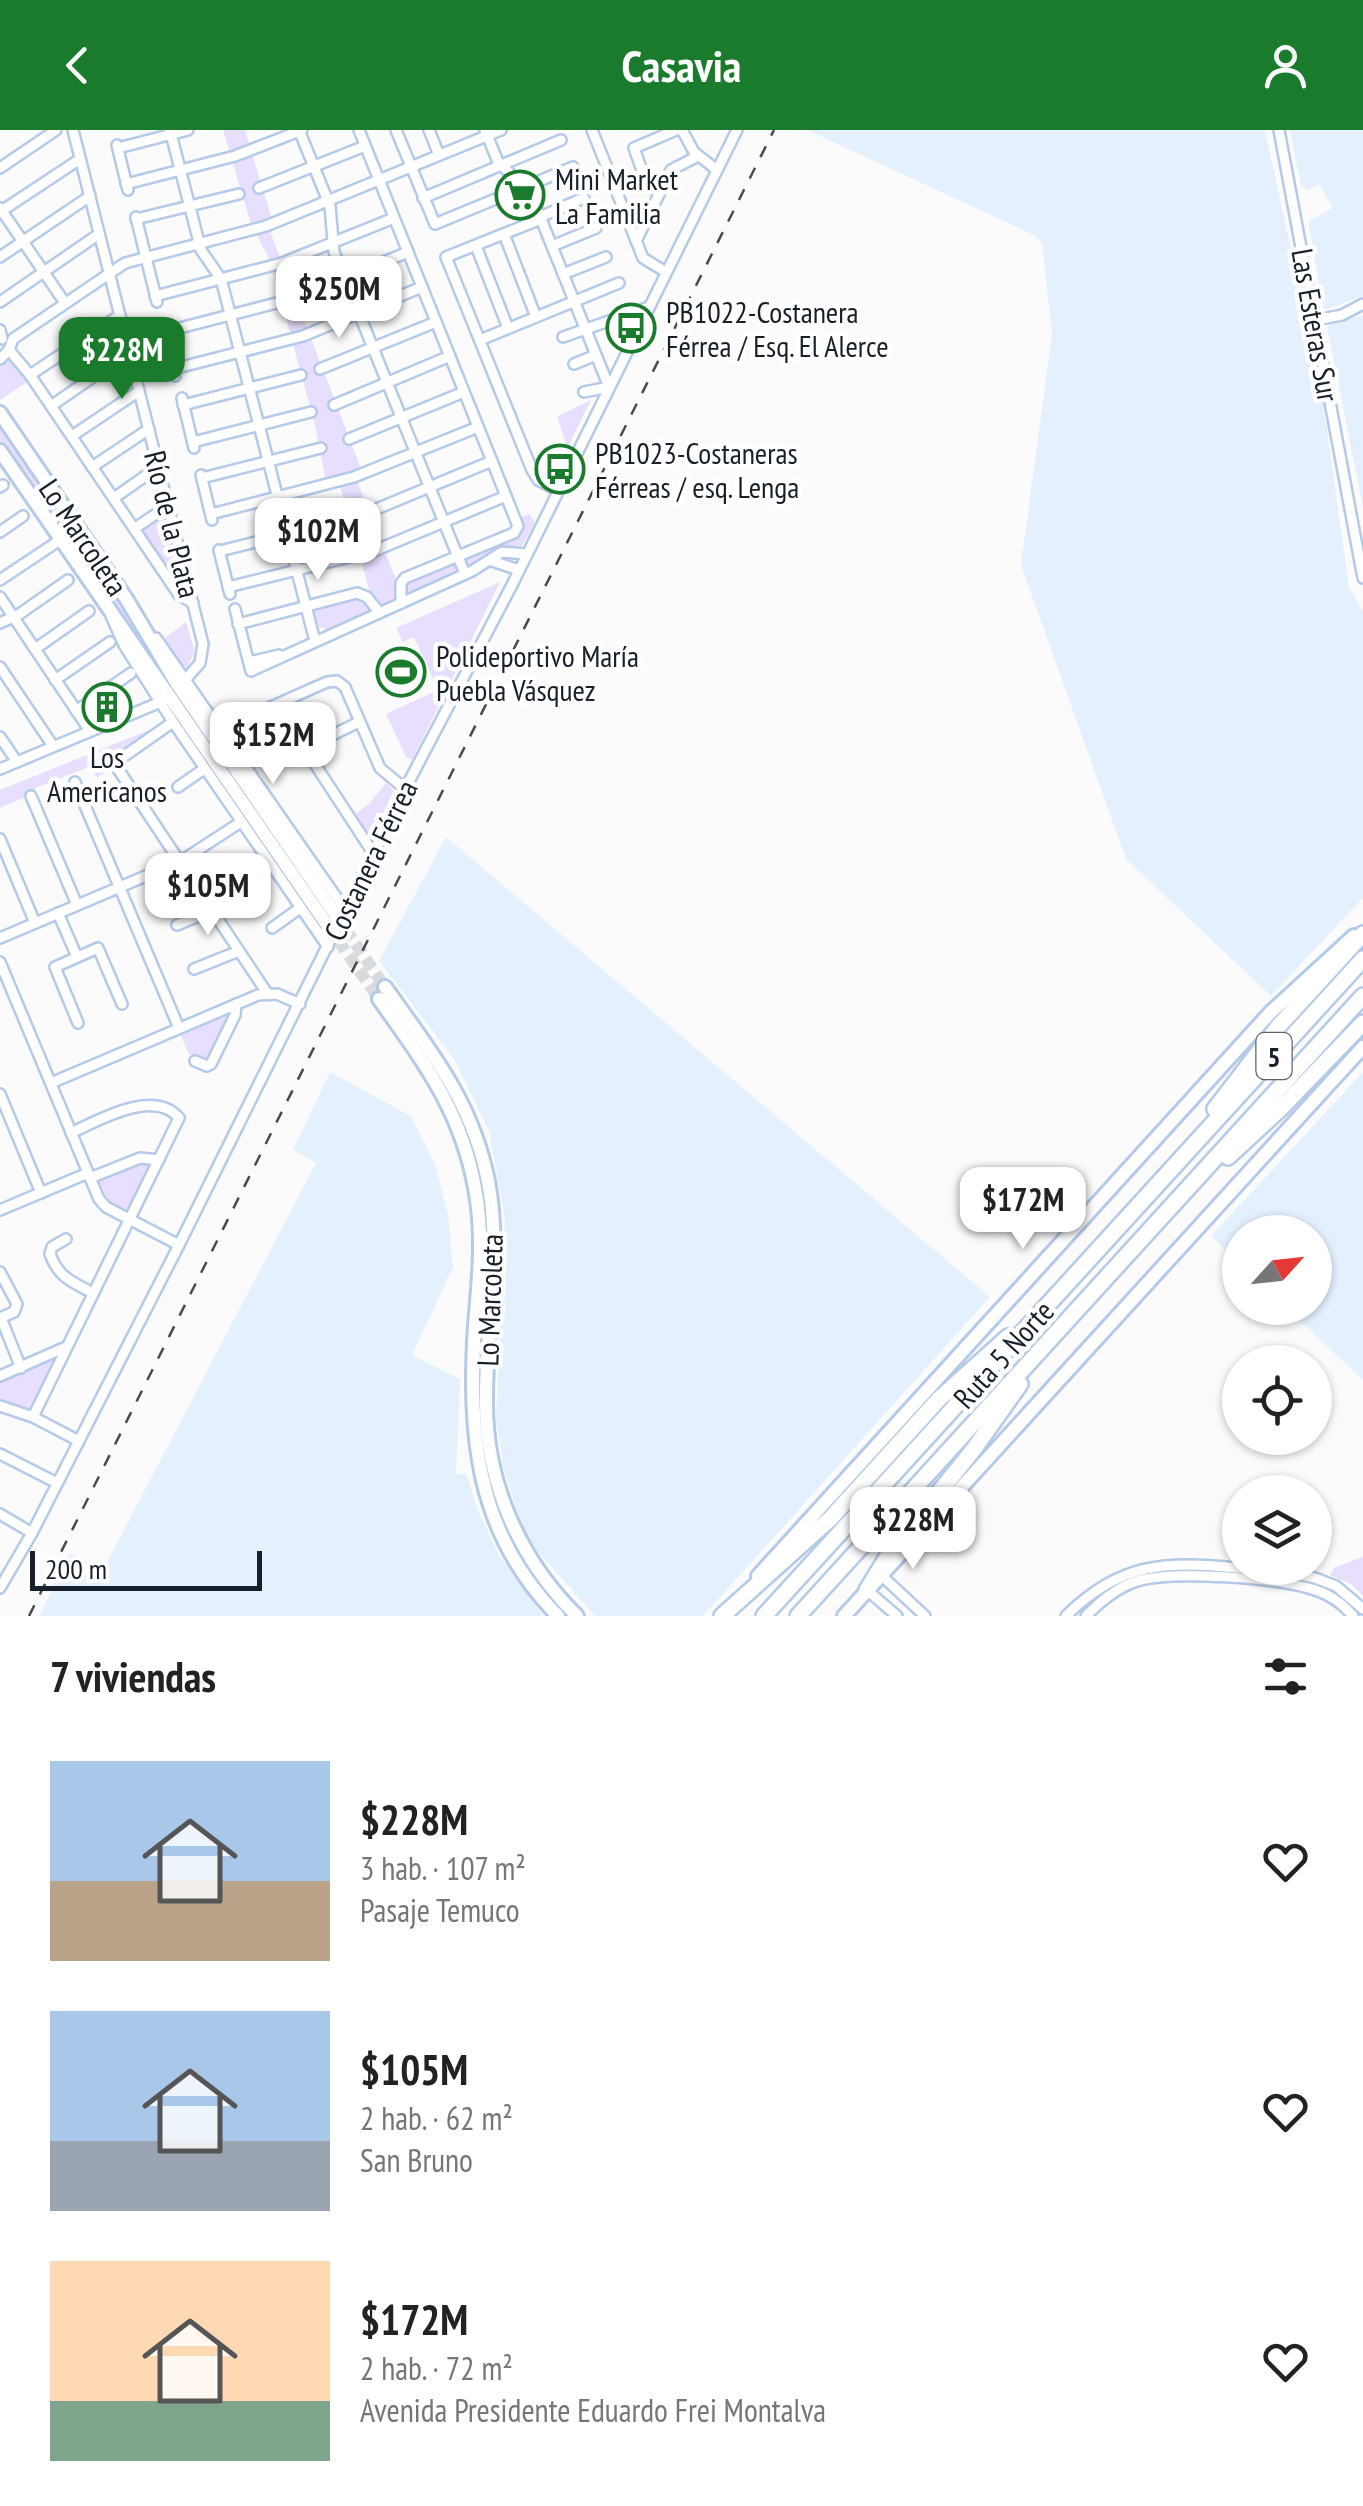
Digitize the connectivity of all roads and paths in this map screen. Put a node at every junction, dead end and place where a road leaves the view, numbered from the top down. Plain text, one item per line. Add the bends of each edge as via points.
1 (56, 130) edge
2 (73, 130) edge
3 (188, 130) edge
4 (300, 130) edge
5 (359, 130) edge
6 (396, 130) edge
7 (429, 130) edge
8 (501, 130) edge
9 (592, 130) edge
10 (679, 130) edge
11 (737, 130) edge
12 (1279, 130) edge
13 (171, 132) edge
14 (486, 133) edge
15 (561, 140) dead end
16 (365, 146) junction
17 (439, 155) junction
18 (698, 156) junction
19 (80, 159) junction
20 (314, 166) junction
21 (501, 166) junction
22 (410, 167) junction
23 (573, 167) dead end
24 (0, 168) edge
25 (717, 170) junction
26 (181, 171) junction
27 (379, 180) junction
28 (259, 188) dead end
29 (527, 188) junction
30 (660, 192) junction
31 (239, 194) dead end
32 (90, 196) junction
33 (423, 198) junction
34 (584, 198) dead end
35 (328, 202) junction
36 (190, 207) junction
37 (1, 210) edge
38 (394, 218) junction
39 (540, 218) junction
40 (596, 228) dead end
41 (99, 234) junction
42 (504, 234) junction
43 (636, 240) junction
44 (23, 242) junction
45 (199, 244) junction
46 (332, 244) junction
47 (476, 246) junction
48 (552, 246) junction
49 (408, 252) junction
50 (0, 257) edge
51 (606, 257) dead end
52 (146, 258) junction
53 (44, 272) junction
54 (666, 272) junction
55 (109, 273) junction
56 (563, 274) junction
57 (345, 278) junction
58 (221, 279) junction
59 (619, 283) dead end
60 (422, 287) junction
61 (574, 301) junction
62 (0, 302) edge
63 (65, 304) junction
64 (1363, 304) edge
65 (649, 307) junction
66 (359, 313) junction
67 (120, 315) junction
68 (231, 315) junction
69 (536, 316) junction
70 (1316, 320) junction
71 (436, 322) junction
72 (508, 328) junction
73 (586, 331) junction
74 (563, 337) dead end
75 (5, 340) edge
76 (480, 340) junction
77 (373, 348) junction
78 (129, 352) junction
79 (240, 352) junction
80 (596, 355) junction
81 (450, 356) junction
82 (0, 359) edge
83 (574, 364) dead end
84 (320, 370) dead end
85 (30, 375) junction
86 (301, 375) dead end
87 (387, 382) junction
88 (609, 387) junction
89 (250, 388) junction
90 (139, 391) junction
91 (464, 392) junction
92 (584, 392) dead end
93 (334, 404) dead end
94 (51, 406) junction
95 (0, 412) edge
96 (311, 412) dead end
97 (401, 418) junction
98 (259, 425) junction
99 (478, 427) junction
100 (149, 429) junction
101 (72, 436) junction
102 (349, 439) dead end
103 (320, 448) dead end
104 (0, 452) edge
105 (415, 452) junction
106 (268, 462) junction
107 (492, 462) junction
108 (92, 467) junction
109 (158, 467) junction
110 (429, 487) junction
111 (556, 490) junction
112 (506, 496) junction
113 (278, 497) junction
114 (114, 498) junction
115 (168, 506) junction
116 (23, 516) dead end
117 (443, 522) junction
118 (135, 528) junction
119 (0, 532) edge
120 (286, 534) junction
121 (60, 540) junction
122 (95, 552) junction
123 (526, 554) junction
124 (457, 557) junction
125 (492, 561) junction
126 (77, 564) junction
127 (519, 570) junction
128 (295, 571) junction
129 (464, 574) junction
130 (1363, 578) edge
131 (0, 580) edge
132 (68, 580) dead end
133 (0, 597) edge
134 (401, 602) junction
135 (193, 603) junction
136 (130, 606) junction
137 (305, 606) junction
138 (234, 610) dead end
139 (89, 611) dead end
140 (111, 611) junction
141 (379, 612) junction
142 (13, 616) junction
143 (0, 623) edge
144 (238, 624) junction
145 (314, 641) junction
146 (110, 642) dead end
147 (35, 649) junction
148 (0, 667) edge
149 (131, 673) dead end
150 (55, 680) junction
151 (185, 680) junction
152 (167, 702) junction
153 (76, 711) junction
154 (173, 722) junction
155 (358, 722) junction
156 (219, 730) junction
157 (90, 731) junction
158 (0, 737) edge
159 (53, 746) junction
160 (17, 762) junction
161 (0, 769) edge
162 (204, 769) junction
163 (75, 782) dead end
164 (178, 788) dead end
165 (405, 789) junction
166 (31, 796) dead end
167 (240, 822) junction
168 (0, 840) edge
169 (372, 853) junction
170 (181, 861) junction
171 (270, 865) junction
172 (241, 886) dead end
173 (120, 887) junction
174 (78, 905) junction
175 (300, 908) junction
176 (213, 910) junction
177 (58, 913) junction
178 (336, 917) junction
179 (35, 923) junction
180 (177, 925) dead end
181 (272, 928) dead end
182 (1363, 930) edge
183 (0, 938) edge
184 (328, 947) junction
185 (239, 950) junction
186 (77, 958) junction
187 (1363, 959) edge
188 (0, 962) edge
189 (194, 970) dead end
190 (267, 993) junction
191 (382, 993) tunnel mouth
192 (1363, 996) edge
193 (122, 1004) dead end
194 (236, 1004) junction
195 (300, 1004) junction
196 (1363, 1022) edge
197 (78, 1023) dead end
198 (179, 1028) junction
199 (1363, 1047) edge
200 (194, 1062) dead end
201 (51, 1083) junction
202 (0, 1094) edge
203 (72, 1132) junction
204 (1186, 1154) junction
205 (160, 1160) junction
206 (89, 1175) junction
207 (41, 1192) junction
208 (1182, 1194) junction
209 (0, 1210) edge
210 (130, 1220) junction
211 (66, 1239) dead end
212 (179, 1245) junction
213 (0, 1272) edge
214 (93, 1293) junction
215 (1046, 1307) junction
216 (1, 1318) edge
217 (1057, 1332) junction
218 (66, 1347) junction
219 (21, 1368) junction
220 (480, 1372) junction
221 (0, 1376) edge
222 (0, 1406) edge
223 (32, 1418) junction
224 (79, 1441) junction
225 (0, 1454) edge
226 (57, 1483) junction
227 (0, 1514) edge
228 (32, 1533) junction
229 (4, 1573) edge
230 (881, 1575) junction
231 (0, 1588) edge
232 (868, 1590) junction
233 (1363, 1610) edge
234 (558, 1616) edge
235 (577, 1616) edge
236 (722, 1616) edge
237 (764, 1616) edge
238 (798, 1616) edge
239 (844, 1616) edge
240 (897, 1616) edge
241 (925, 1616) edge
242 (1066, 1616) edge
243 (1086, 1616) edge
244 (1354, 1616) edge

1 - 24 street
2 - 19 street, Río de la Plata
3 - 13 street
4 - 20 street
4 - 26 street
5 - 16 street
6 - 22 street
7 - 17 street
8 - 14 street
9 - 43 street
10 - 18 street
10 - 30 street via 634,148 647,184
11 - 25 street, Costanera Férrea
12 - 70 street, Las Esteras Sur
13 - 26 street
13 - 26 street via 117,145 127,187
14 - 17 street
14 - 21 street
15 - 21 street
16 - 20 street
16 - 27 street
17 - 22 street
18 - 25 street
18 - 30 street via 673,168
19 - 32 street, Río de la Plata
19 - 37 street
20 - 28 street
20 - 35 street
21 - 29 street
21 - 33 street
22 - 27 street
22 - 33 street
23 - 29 street
25 - 54 street, Costanera Férrea
26 - 36 street
27 - 35 street
27 - 38 street
29 - 33 street via 435,224
29 - 39 street
30 - 43 street
31 - 36 street
32 - 41 street, Río de la Plata
32 - 44 street
34 - 39 street
35 - 45 street
35 - 46 street
36 - 45 street
36 - 52 street via 135,216
37 - 44 street
38 - 46 street
38 - 49 street
39 - 42 street
39 - 48 street
40 - 48 street
41 - 53 street
41 - 55 street, Río de la Plata
42 - 47 street
42 - 69 street
43 - 54 street via 646,262
44 - 50 street
44 - 53 street
45 - 52 street
45 - 58 street
46 - 57 street
46 - 58 street
47 - 72 street
47 - 76 street via 446,258
48 - 56 street
49 - 57 street
49 - 60 street
51 - 56 street
52 - 55 street
52 - 58 street via 156,299
53 - 62 street
53 - 63 street
54 - 65 street, Costanera Férrea
55 - 63 street
55 - 67 street, Río de la Plata
56 - 61 street
57 - 66 street
57 - 68 street
58 - 68 street
59 - 61 street
60 - 66 street
60 - 71 street
61 - 69 street
61 - 73 street
63 - 75 street
64 - 70 street
65 - 73 street
65 - 88 street, Costanera Férrea
66 - 77 street
66 - 79 street
67 - 78 street, Río de la Plata
67 - 85 street
68 - 79 street
68 - 79 street via 163,329 174,372
69 - 72 street
70 - 130 street, Las Esteras Sur
71 - 77 street
71 - 81 street
72 - 76 street
73 - 74 street
73 - 80 street
75 - 82 street
75 - 85 street
76 - 111 street via 517,417 536,478
77 - 84 street
77 - 87 street
78 - 90 street, Río de la Plata
78 - 94 street
79 - 89 street
80 - 83 street
80 - 88 street
81 - 87 street
81 - 91 street
85 - 94 street
86 - 89 street
87 - 93 street
87 - 97 street
88 - 92 street
88 - 111 street, Costanera Férrea
89 - 98 street
89 - 98 street via 182,402 193,445
90 - 100 street, Río de la Plata
90 - 101 street
91 - 97 street
91 - 99 street
94 - 101 street
95 - 122 main road, Lo Marcoleta
96 - 98 street
97 - 102 street
97 - 105 street
98 - 106 street
99 - 105 street
99 - 107 street
100 - 108 street
100 - 109 street, Río de la Plata
101 - 108 street
103 - 106 street
104 - 121 main road, Lo Marcoleta
105 - 110 street
105 - 113 street
106 - 113 street
106 - 113 street via 201,475 212,517
107 - 110 street
107 - 112 street
108 - 114 street
109 - 114 street
109 - 115 street, Río de la Plata
110 - 117 street
110 - 120 street via 362,515
111 - 123 street, Costanera Férrea
112 - 117 street
112 - 124 street via 518,530
113 - 120 street
114 - 118 street
115 - 118 street
115 - 135 street, Río de la Plata
116 - 119 street
117 - 124 street
117 - 128 street via 379,550
118 - 135 street via 179,596
120 - 128 street
120 - 128 street via 219,549 229,591
121 - 126 main road, Lo Marcoleta
121 - 131 street
122 - 126 main road
122 - 136 main road, Lo Marcoleta
123 - 125 street via 506,551
123 - 127 street, Costanera Férrea
124 - 129 street
124 - 134 street via 404,578
125 - 127 street
125 - 129 street
126 - 140 main road, Lo Marcoleta
127 - 165 street, Costanera Férrea
128 - 137 street
129 - 134 street
132 - 142 street
133 - 142 street
134 - 141 street
135 - 151 street, Río de la Plata via 204,652
136 - 140 main road
136 - 151 street, Lo Marcoleta
136 - 178 main road, Lo Marcoleta
137 - 141 street via 357,593
137 - 144 street
137 - 145 street
138 - 144 street
139 - 147 street
140 - 152 main road, Lo Marcoleta
141 - 145 street
142 - 143 street
142 - 147 street
144 - 145 street via 250,666
146 - 150 street
147 - 150 street
148 - 159 street
149 - 153 street
150 - 153 street
151 - 156 street, Lo Marcoleta
152 - 154 street, Lo Marcoleta
152 - 157 street
152 - 178 main road, Lo Marcoleta
153 - 157 street
154 - 162 street, Lo Marcoleta
154 - 170 street via 117,764
155 - 156 street via 345,687 333,681
155 - 165 street via 380,768
155 - 169 street via 314,744 309,756
156 - 178 street, Lo Marcoleta
157 - 159 street
158 - 160 street
159 - 160 street
160 - 161 street
162 - 164 street
162 - 167 street, Lo Marcoleta
163 - 173 street
165 - 169 street, Costanera Férrea
166 - 174 street
167 - 170 street
167 - 171 street, Lo Marcoleta
168 - 179 street
169 - 178 street, Costanera Férrea
170 - 173 street
170 - 176 street
171 - 172 street
171 - 175 street, Lo Marcoleta
173 - 174 street
173 - 198 street
174 - 177 street
175 - 181 street
175 - 184 street, Lo Marcoleta
176 - 180 street
176 - 185 street
177 - 179 street
177 - 186 street
178 - 184 street, Costanera Férrea
179 - 183 street
182 - 204 highway via 1266,1041
182 - 236 main road via 1270,1014
184 - 195 street, Costanera Férrea
185 - 189 street
185 - 190 street
186 - 193 street via 98,948
186 - 197 street via 55,968
187 - 204 highway, Ruta 5 Norte / 5
188 - 201 street
190 - 194 street
190 - 195 street
191 - 220 main road, Lo Marcoleta via 450,1077 479,1146 493,1224
192 - 208 highway, Ruta 5 Norte / 5
194 - 198 street
194 - 200 street via 211,1064
195 - 212 street, Costanera Férrea
196 - 208 highway via 1268,1121
198 - 201 street
199 - 230 main road
201 - 203 street
202 - 207 street
203 - 205 street via 135,1108 158,1108 179,1116
203 - 206 street
204 - 215 highway, Ruta 5 Norte / 5
205 - 206 street via 140,1158
205 - 210 street
206 - 207 street
206 - 210 street via 104,1205
207 - 209 street
208 - 217 highway, Ruta 5 Norte / 5
210 - 212 street
210 - 214 street
211 - 214 street via 52,1247 53,1264 60,1276
212 - 224 street, Costanera Férrea
213 - 216 street via 17,1304
214 - 218 street
215 - 236 highway via 954,1384 831,1518
215 - 237 highway, Ruta 5 Norte / 5
216 - 219 street
217 - 232 highway
217 - 238 highway, Ruta 5 Norte / 5
218 - 219 street
218 - 223 street
219 - 221 street
220 - 234 main road, Lo Marcoleta via 474,1438 490,1508 514,1562
220 - 235 main road, Lo Marcoleta via 503,1501 532,1561
222 - 223 street
223 - 224 street
224 - 226 street, Costanera Férrea
225 - 226 street
226 - 228 street, Costanera Férrea
227 - 228 street
228 - 229 street, Costanera Férrea
229 - 231 street, Costanera Férrea
230 - 232 main road
230 - 241 street
232 - 239 main road
232 - 240 street
233 - 242 street via 1315,1578 1172,1563 1117,1578
243 - 244 street via 1127,1585 1178,1574 1311,1588

